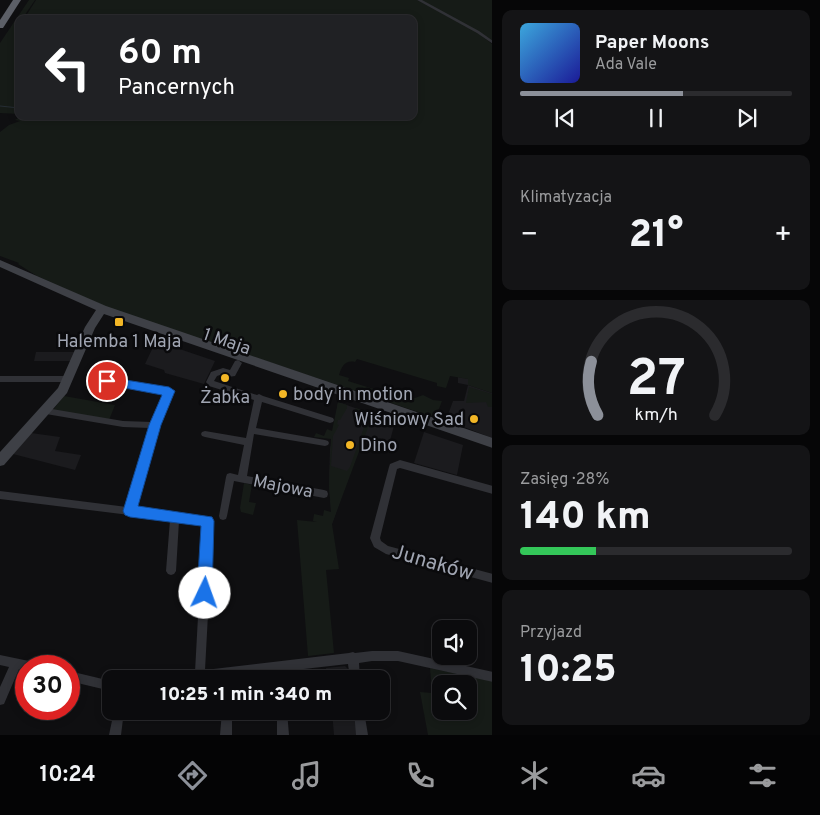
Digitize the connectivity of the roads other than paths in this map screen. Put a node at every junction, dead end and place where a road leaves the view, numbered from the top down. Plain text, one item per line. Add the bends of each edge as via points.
1 (8, 0) edge
2 (17, 0) edge
3 (419, 0) edge
4 (0, 11) edge
5 (0, 26) edge
6 (492, 43) edge
7 (0, 263) edge
8 (0, 271) edge
9 (99, 312) junction
10 (238, 363) junction
11 (0, 379) edge
12 (68, 379) junction
13 (107, 381) dead end
14 (260, 397) junction
15 (46, 410) junction
16 (330, 420) dead end
17 (436, 422) junction
18 (155, 425) junction
19 (251, 430) junction
20 (447, 433) junction
21 (205, 434) dead end
22 (249, 442) junction
23 (325, 443) dead end
24 (492, 443) edge
25 (492, 449) edge
26 (0, 461) edge
27 (242, 478) junction
28 (492, 490) edge
29 (0, 494) edge
30 (324, 494) dead end
31 (130, 511) junction
32 (223, 516) dead end
33 (175, 517) junction
34 (171, 572) dead end
35 (492, 579) edge
36 (353, 657) junction
37 (0, 660) edge
38 (15, 663) edge
39 (15, 665) edge
40 (280, 666) junction
41 (200, 670) edge
42 (259, 670) edge
43 (280, 670) edge
44 (355, 670) edge
45 (492, 677) edge
46 (80, 679) edge
47 (102, 684) edge
48 (0, 700) edge
49 (118, 720) edge
50 (227, 720) edge
51 (282, 720) edge
52 (360, 720) edge
53 (115, 735) edge
54 (226, 735) edge
55 (283, 735) edge
56 (362, 735) edge

1 - 4 highway
2 - 5 highway
3 - 6 street
7 - 9 main road, 1 Maja
8 - 9 main road, 1 Maja
9 - 10 main road, 1 Maja
9 - 12 main road
9 - 17 main road, 1 Maja
10 - 14 street via 232,374 224,371 214,374 210,382
10 - 20 main road, 1 Maja
11 - 12 street
12 - 15 main road
13 - 18 street via 169,391
14 - 16 street
14 - 19 street, Majowa
15 - 18 street via 123,424
15 - 26 main road
17 - 20 main road, 1 Maja
17 - 24 main road, 1 Maja
18 - 31 street
19 - 22 street, Majowa
19 - 23 street
20 - 25 main road, 1 Maja
21 - 22 street
22 - 27 street, Majowa
27 - 30 street, Majowa
27 - 32 street, Majowa via 230,477
28 - 35 street, Junaków via 400,464 393,467 375,538 376,544 386,550
29 - 31 street
31 - 33 street
33 - 34 street
33 - 41 street via 208,521
36 - 40 street
36 - 44 street
36 - 45 street via 398,656
37 - 38 street
39 - 48 street
40 - 42 street
40 - 43 street
46 - 47 street
49 - 53 street
50 - 54 street
51 - 55 street
52 - 56 street

